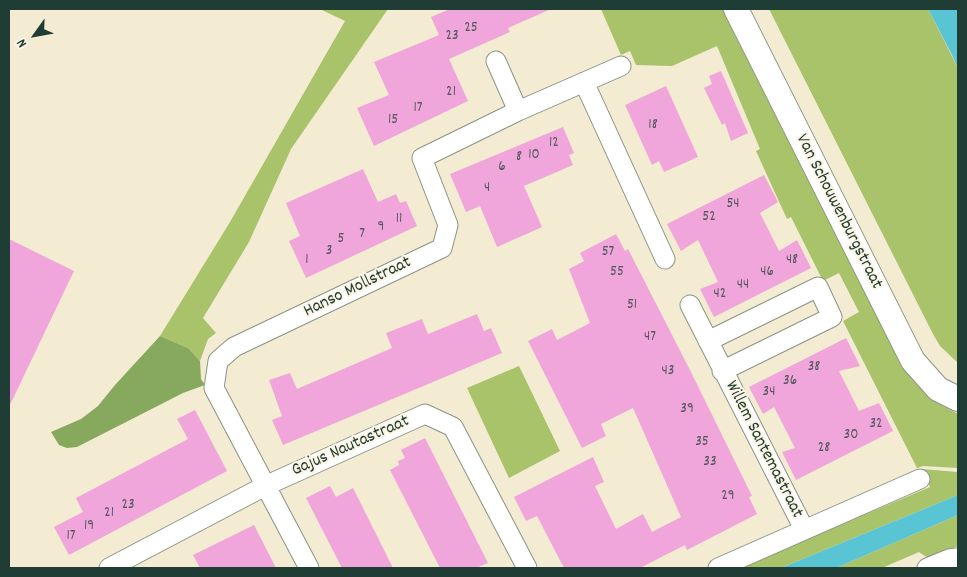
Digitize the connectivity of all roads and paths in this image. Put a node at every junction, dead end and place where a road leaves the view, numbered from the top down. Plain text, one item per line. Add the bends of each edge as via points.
1 (736, 9) edge
2 (496, 61) dead end
3 (621, 66) dead end
4 (584, 82) junction
5 (518, 110) junction
6 (665, 259) dead end
7 (690, 304) dead end
8 (708, 341) junction
9 (722, 371) junction
10 (958, 399) edge
11 (920, 478) dead end
12 (265, 486) junction
13 (804, 529) junction
14 (958, 561) edge
15 (109, 568) edge
16 (309, 568) edge
17 (527, 568) edge
18 (718, 568) edge
19 (927, 568) edge

1 - 10 street, Van Schouwenburgstraat via 913,361 938,389
2 - 5 street
3 - 4 street, Hanso Mollstraat
4 - 5 street, Hanso Mollstraat
4 - 6 street
5 - 12 street, Hanso Mollstraat via 422,158 448,225 442,248 234,347 218,361 214,388
7 - 8 street, Willem Santemastraat
8 - 9 street, Willem Santemastraat
8 - 9 street, Willem Santemastraat via 818,287 832,317
9 - 13 street, Willem Santemastraat
11 - 13 street, Willem Santemastraat
12 - 15 street, Gajus Nautastraat
12 - 16 street
12 - 17 street, Gajus Nautastraat via 425,414 453,427
13 - 18 street, Willem Santemastraat
14 - 19 street via 949,559

